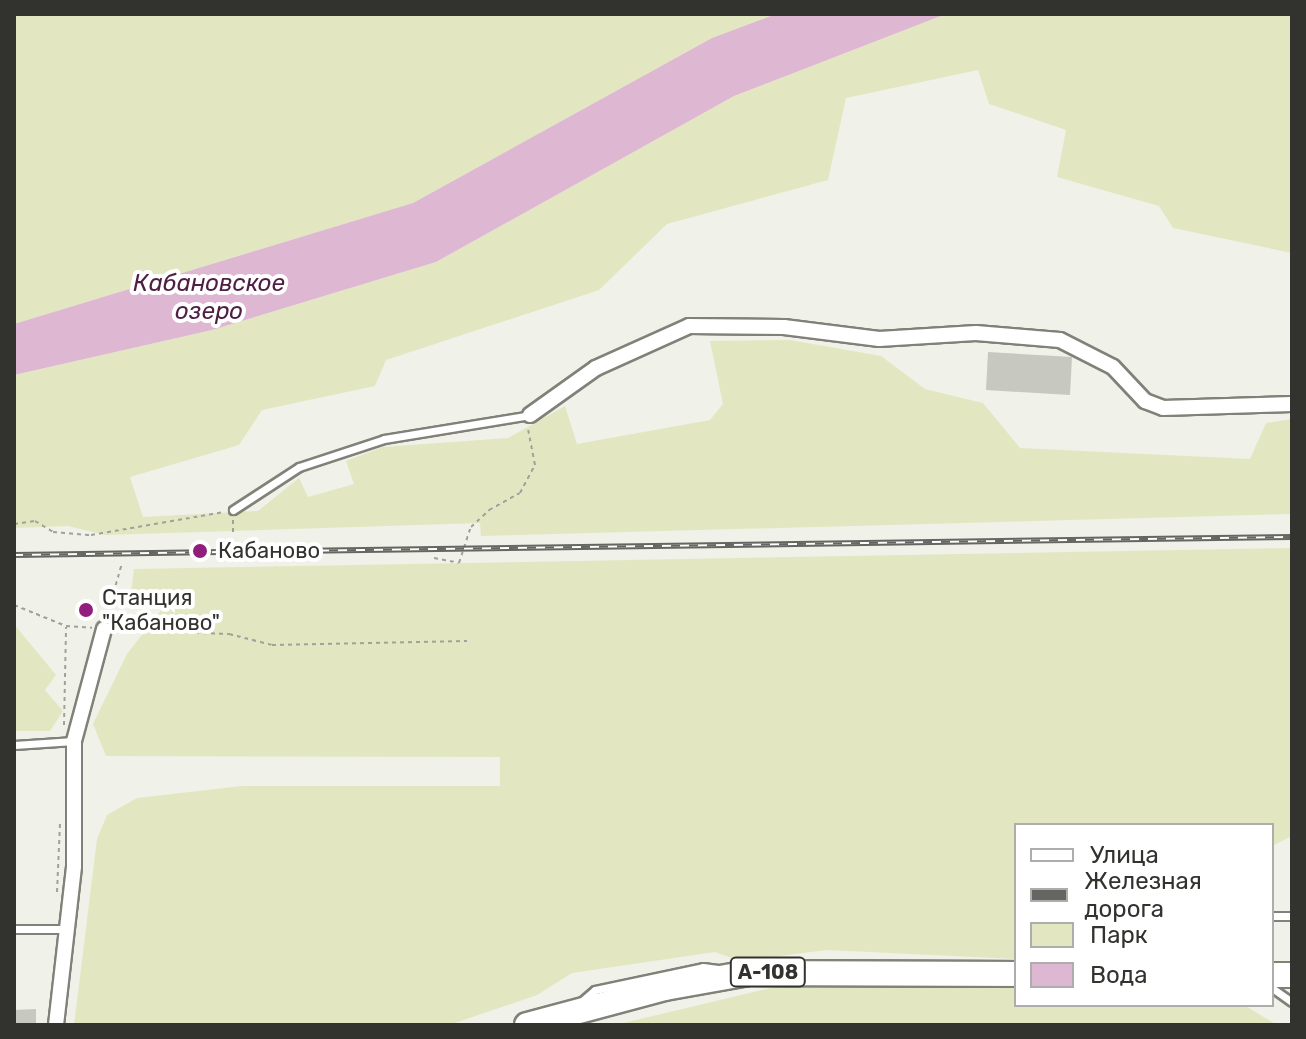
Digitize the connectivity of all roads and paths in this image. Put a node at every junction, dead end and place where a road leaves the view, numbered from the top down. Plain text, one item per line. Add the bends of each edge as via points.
1 (1292, 404) edge
2 (530, 415) junction
3 (233, 510) junction
4 (14, 524) edge
5 (233, 535) dead end
6 (434, 558) dead end
7 (122, 563) dead end
8 (14, 605) edge
9 (66, 626) junction
10 (104, 629) junction
11 (467, 641) dead end
12 (69, 742) junction
13 (14, 745) edge
14 (60, 816) dead end
15 (57, 902) dead end
16 (14, 929) edge
17 (69, 929) junction
18 (1014, 974) edge
19 (1274, 989) edge
20 (1292, 1002) edge
21 (56, 1025) edge
22 (527, 1025) edge

1 - 2 street via 1163,408 1145,401 1113,367 1060,340 976,333 879,339 784,327 689,326 596,368
2 - 3 lane via 384,439 299,467
2 - 6 path via 535,465 520,493 471,527 459,563
3 - 4 path via 91,535 53,532 35,521
3 - 5 path
7 - 10 path
8 - 9 path
9 - 10 path
9 - 12 path
10 - 11 path via 229,634 272,645
10 - 12 street
12 - 13 lane
12 - 17 street
14 - 15 path
16 - 17 lane
17 - 21 street
18 - 22 highway, А-108 via 748,973
19 - 20 lane

